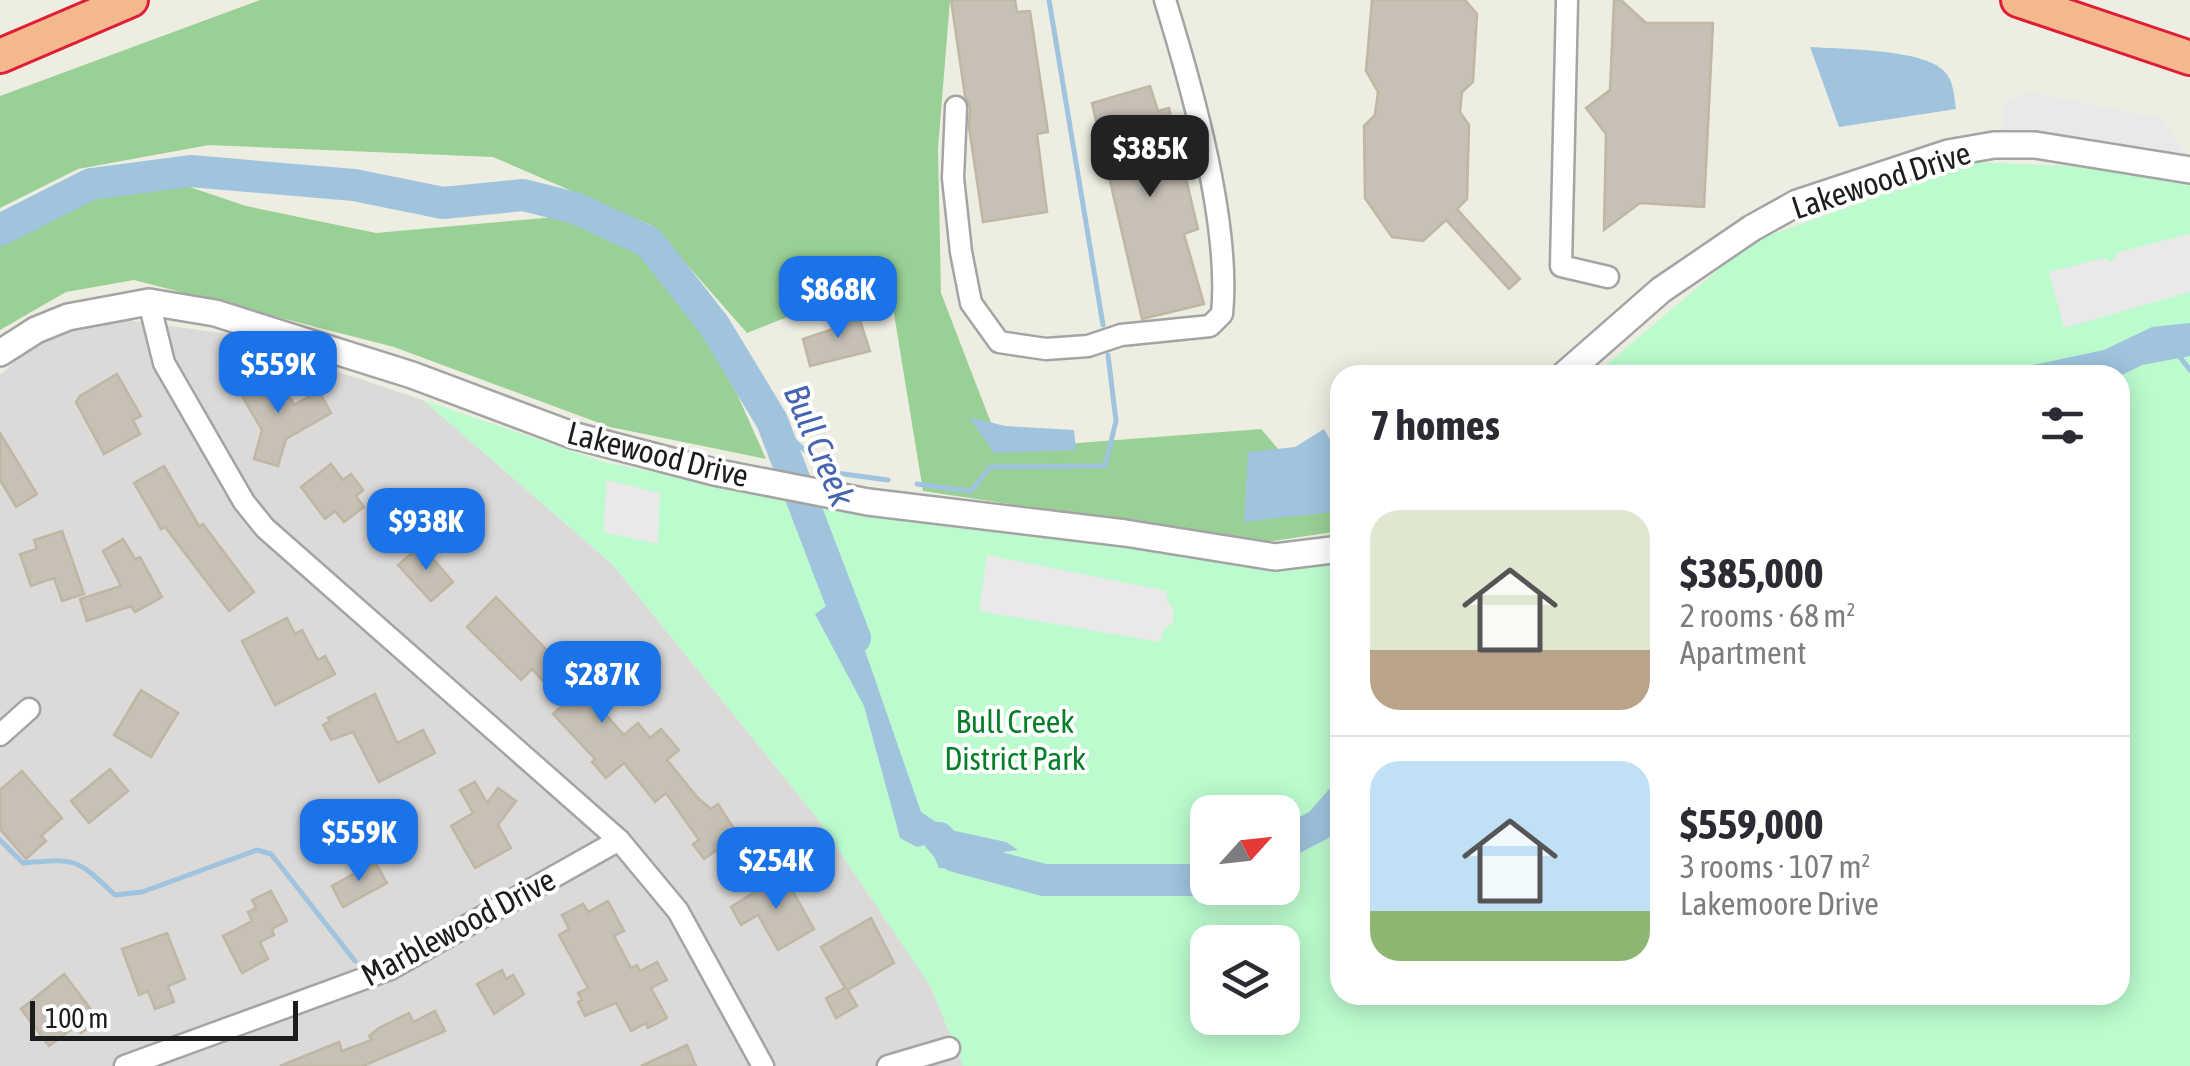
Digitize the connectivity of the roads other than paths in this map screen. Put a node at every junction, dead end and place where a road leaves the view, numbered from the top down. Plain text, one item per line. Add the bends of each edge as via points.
1 (131, 0) edge
2 (1165, 0) edge
3 (1568, 0) edge
4 (2018, 0) edge
5 (0, 56) edge
6 (2190, 58) edge
7 (956, 107) dead end
8 (2190, 170) edge
9 (1608, 278) dead end
10 (149, 302) junction
11 (0, 353) edge
12 (1575, 365) edge
13 (1330, 550) edge
14 (30, 709) dead end
15 (0, 735) edge
16 (618, 840) junction
17 (950, 1048) dead end
18 (125, 1066) edge
19 (763, 1066) edge
20 (888, 1066) edge

1 - 5 highway
2 - 7 street via 1215,198 1225,288 1222,314 1210,326 1121,335 1088,346 999,342 971,303 961,252 953,178
3 - 9 street via 1562,266
4 - 6 highway
8 - 12 street, Lakewood Drive via 2035,146 1948,153 1797,203 1752,228 1661,290
10 - 11 street, Lakewood Drive via 68,317
10 - 13 street, Lakewood Drive via 215,313 572,434 714,472 868,502 1274,556
10 - 16 street via 164,364 265,528
14 - 15 street
16 - 18 street, Marblewood Drive via 390,969
16 - 19 street via 678,910
17 - 20 street

